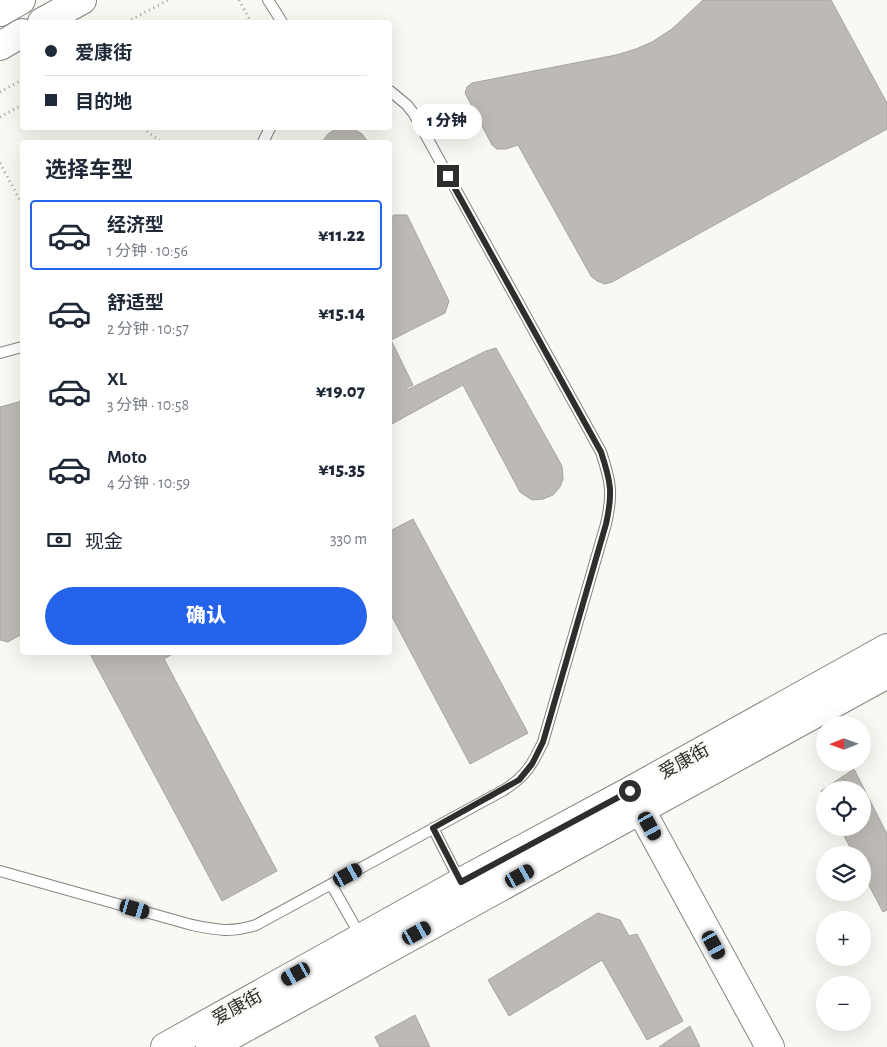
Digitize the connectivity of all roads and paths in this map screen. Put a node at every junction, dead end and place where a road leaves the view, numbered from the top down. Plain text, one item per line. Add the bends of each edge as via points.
1 (21, 0) edge
2 (82, 0) edge
3 (168, 0) edge
4 (239, 0) edge
5 (268, 0) edge
6 (0, 12) edge
7 (46, 20) edge
8 (131, 20) edge
9 (251, 20) edge
10 (281, 20) edge
11 (20, 34) edge
12 (0, 46) edge
13 (20, 81) edge
14 (0, 92) edge
15 (392, 93) edge
16 (20, 106) edge
17 (0, 117) edge
18 (146, 130) edge
19 (159, 140) edge
20 (0, 163) edge
21 (20, 200) edge
22 (20, 347) edge
23 (0, 353) edge
24 (887, 648) edge
25 (887, 674) edge
26 (635, 800) junction
27 (433, 828) junction
28 (0, 871) edge
29 (461, 882) junction
30 (331, 884) junction
31 (362, 938) junction
32 (165, 1047) edge
33 (210, 1047) edge
34 (770, 1047) edge

1 - 6 street
2 - 7 street
3 - 8 path
4 - 9 path
5 - 10 lane
11 - 12 street
13 - 14 path
15 - 27 lane via 414,114 601,452 611,488 606,524 543,742 532,764 519,780
16 - 17 path
18 - 19 path
20 - 21 path
22 - 23 lane
24 - 26 street, 爱康街
25 - 26 street, 爱康街
26 - 29 street, 爱康街
26 - 33 street, 爱康街
26 - 34 street
27 - 29 lane
27 - 30 lane
28 - 30 lane via 222,931 256,925
29 - 31 street, 爱康街
30 - 31 lane
31 - 32 street, 爱康街

